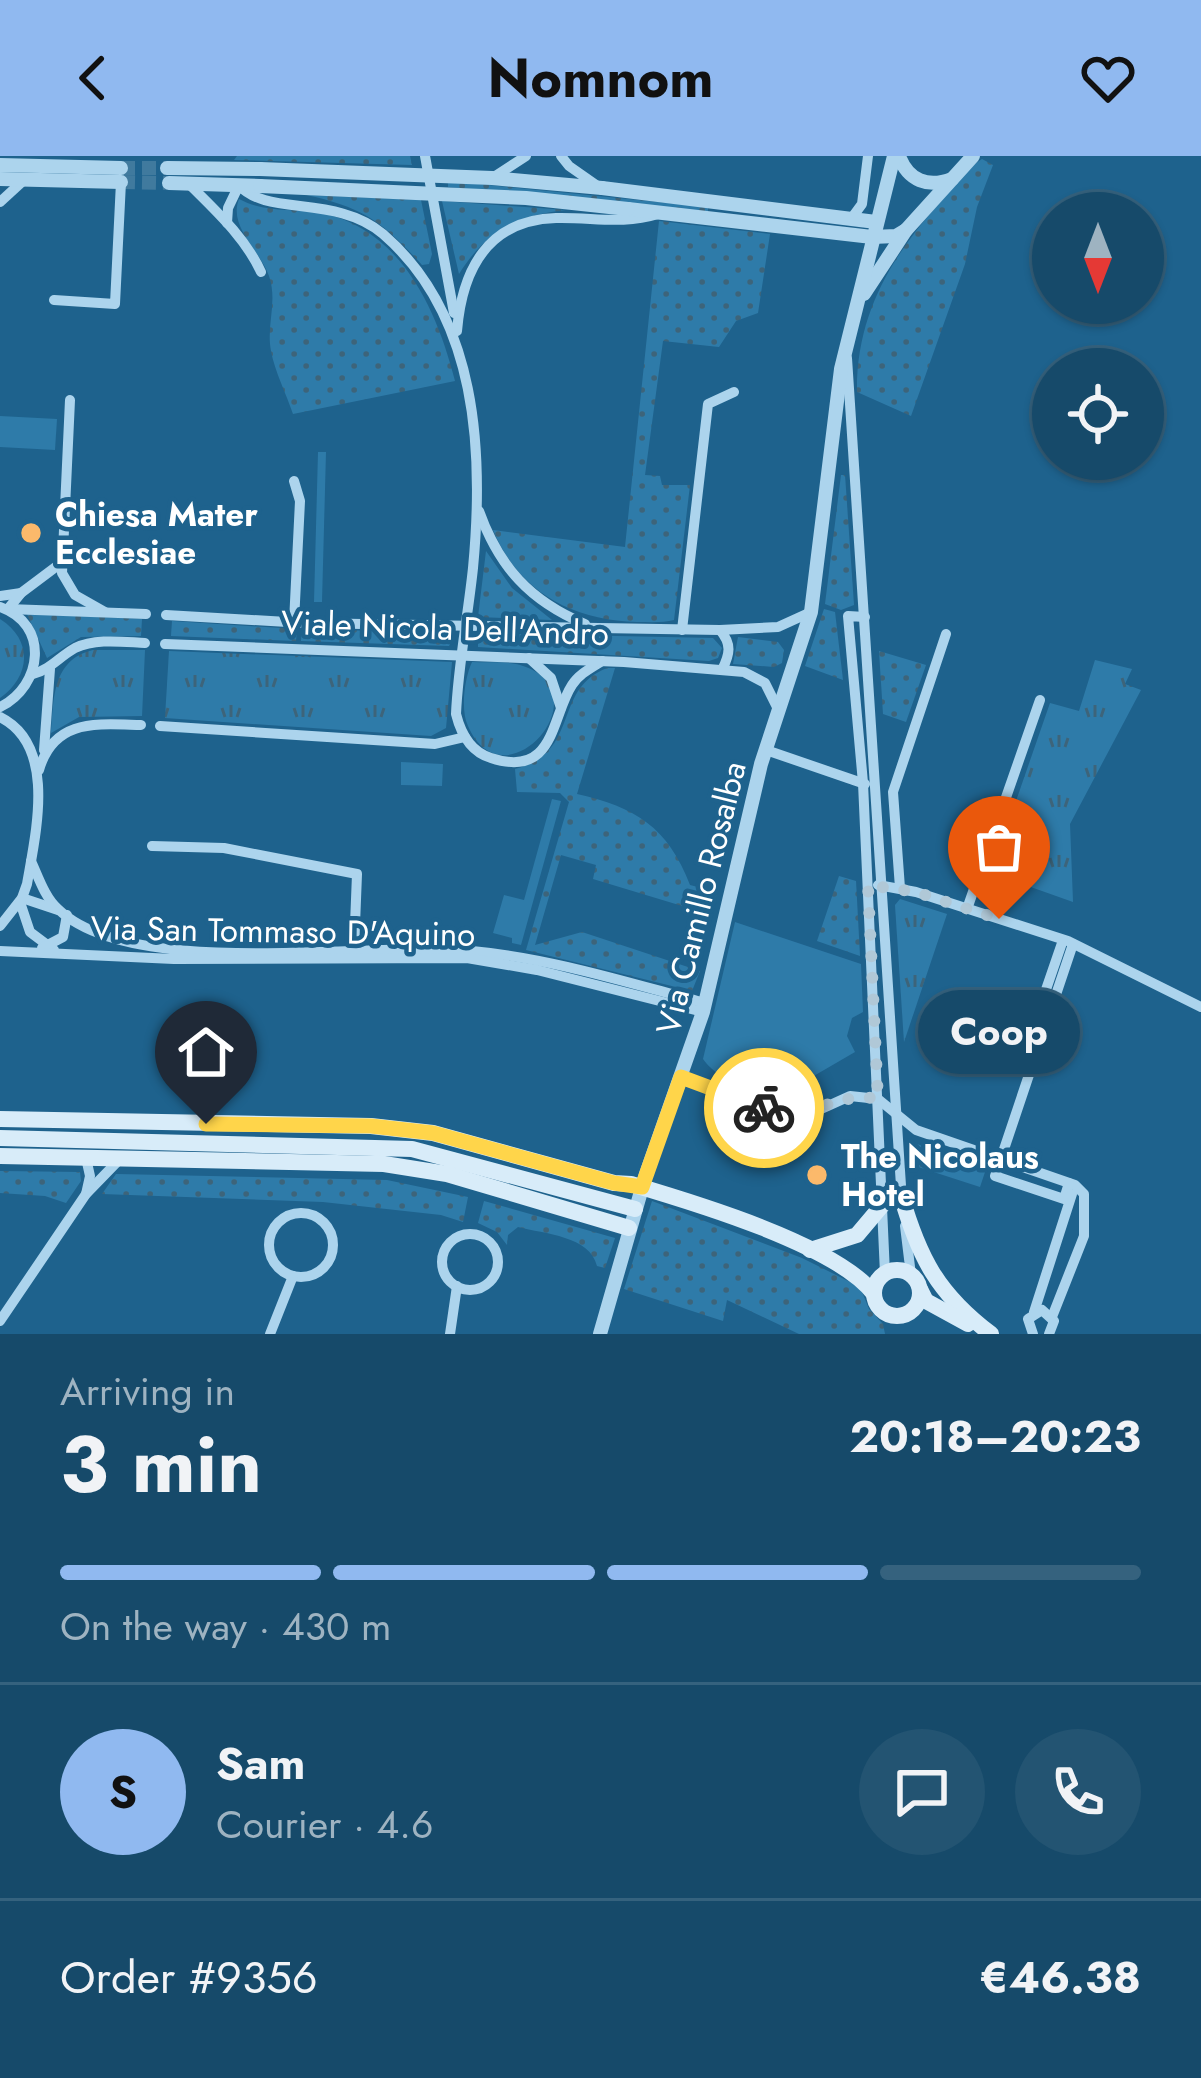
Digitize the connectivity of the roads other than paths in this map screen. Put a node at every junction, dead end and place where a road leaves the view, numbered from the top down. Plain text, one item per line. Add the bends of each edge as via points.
1 (425, 156) edge
2 (526, 156) edge
3 (561, 156) edge
4 (868, 156) edge
5 (894, 156) edge
6 (973, 156) edge
7 (0, 164) edge
8 (20, 167) edge
9 (121, 175) joint
10 (866, 177) junction
11 (0, 178) edge
12 (492, 178) junction
13 (952, 179) junction
14 (188, 183) junction
15 (239, 185) junction
16 (602, 188) junction
17 (0, 202) edge
18 (661, 213) junction
19 (227, 223) junction
20 (845, 223) junction
21 (874, 230) junction
22 (906, 230) junction
23 (261, 272) dead end
24 (54, 301) dead end
25 (857, 303) junction
26 (457, 332) junction
27 (461, 352) junction
28 (847, 354) junction
29 (734, 392) dead end
30 (70, 400) dead end
31 (832, 452) junction
32 (853, 456) junction
33 (294, 481) dead end
34 (478, 507) junction
35 (62, 563) junction
36 (21, 593) junction
37 (0, 596) edge
38 (4, 608) edge
39 (105, 612) junction
40 (812, 612) junction
41 (146, 614) dead end
42 (166, 615) dead end
43 (865, 617) junction
44 (294, 622) junction
45 (466, 625) junction
46 (594, 628) junction
47 (682, 630) junction
48 (720, 630) junction
49 (946, 634) dead end
50 (145, 643) dead end
51 (165, 644) dead end
52 (463, 655) junction
53 (529, 658) junction
54 (602, 661) junction
55 (50, 669) junction
56 (722, 670) junction
57 (33, 674) junction
58 (1040, 700) dead end
59 (0, 707) edge
60 (561, 708) junction
61 (778, 709) junction
62 (0, 717) edge
63 (141, 725) dead end
64 (160, 726) dead end
65 (27, 737) junction
66 (465, 737) junction
67 (44, 740) junction
68 (766, 750) junction
69 (44, 754) junction
70 (38, 773) junction
71 (863, 783) junction
72 (878, 792) junction
73 (893, 792) junction
74 (152, 847) dead end
75 (31, 861) junction
76 (875, 885) junction
77 (900, 888) junction
78 (21, 900) junction
79 (967, 909) junction
80 (63, 912) junction
81 (0, 926) edge
82 (98, 933) junction
83 (1068, 942) junction
84 (52, 950) junction
85 (354, 950) junction
86 (0, 951) edge
87 (81, 954) junction
88 (674, 1000) junction
89 (1201, 1007) edge
90 (704, 1008) junction
91 (681, 1077) junction
92 (878, 1099) junction
93 (896, 1115) junction
94 (0, 1119) edge
95 (0, 1138) edge
96 (0, 1156) edge
97 (86, 1158) junction
98 (122, 1158) junction
99 (1000, 1160) junction
100 (540, 1182) junction
101 (1072, 1184) junction
102 (642, 1187) junction
103 (86, 1194) junction
104 (901, 1195) junction
105 (515, 1196) junction
106 (884, 1203) junction
107 (635, 1209) junction
108 (629, 1228) junction
109 (810, 1250) junction
110 (293, 1276) junction
111 (880, 1282) junction
112 (915, 1282) junction
113 (457, 1286) junction
114 (912, 1311) junction
115 (1034, 1312) junction
116 (888, 1314) junction
117 (1052, 1317) junction
118 (0, 1321) edge
119 (271, 1334) edge
120 (450, 1334) edge
121 (600, 1334) edge
122 (891, 1334) edge
123 (907, 1334) edge
124 (971, 1334) edge
125 (991, 1334) edge
126 (1033, 1334) edge
127 (1049, 1334) edge

1 - 26 street
2 - 12 street
3 - 16 street
4 - 10 street
5 - 10 street
5 - 13 street via 923,183
5 - 21 street
6 - 13 street
7 - 8 street
8 - 9 street
8 - 11 street
8 - 17 street
9 - 24 street via 115,304
10 - 20 street via 862,204
12 - 14 street, bridge via 260,170 168,176
12 - 16 street, bridge
13 - 22 street
14 - 15 street
14 - 19 street
15 - 18 street, bridge
15 - 19 street
15 - 27 street via 260,202 332,208 384,234 436,300
16 - 20 street
18 - 20 street
18 - 26 street via 608,223 553,218 508,231 470,269
19 - 23 street
20 - 21 street
21 - 22 street
21 - 25 street
22 - 25 street
25 - 28 street
26 - 27 street
27 - 34 street
28 - 31 street, Via Camillo Rosalba
28 - 32 street
29 - 47 street via 708,404
30 - 35 street
31 - 32 street
31 - 40 street, Via Camillo Rosalba
32 - 43 street
33 - 44 street
34 - 45 street
34 - 46 street via 510,574
35 - 36 street
35 - 39 street via 75,595
36 - 37 street
36 - 38 street
38 - 39 street
38 - 57 street via 29,633
39 - 41 street
40 - 48 street, Viale Nicola Dell'Andro via 778,627
40 - 61 street, Via Camillo Rosalba
42 - 44 street, Viale Nicola Dell'Andro
43 - 71 street via 848,616
43 - 72 street
44 - 45 street, Viale Nicola Dell'Andro
45 - 46 street, Viale Nicola Dell'Andro
45 - 52 street
46 - 47 street, Viale Nicola Dell'Andro
47 - 48 street, Viale Nicola Dell'Andro
48 - 56 street via 729,643
49 - 73 street
50 - 55 street via 87,644
51 - 52 street, Viale Nicola Dell'Andro
52 - 53 street, Viale Nicola Dell'Andro
52 - 66 street via 456,715
53 - 54 street, Viale Nicola Dell'Andro
53 - 60 street via 550,677
54 - 56 street, Viale Nicola Dell'Andro
54 - 60 street via 579,676
55 - 57 street
55 - 67 street
56 - 61 street, Viale Nicola Dell'Andro via 756,676
57 - 59 street
58 - 79 street
60 - 66 street via 552,738 526,758 492,758
61 - 68 street, Via Camillo Rosalba
62 - 65 street
63 - 69 street via 77,728
64 - 66 street via 435,744
65 - 67 street
65 - 70 street
67 - 69 street
68 - 71 street
68 - 90 street, Via Camillo Rosalba
69 - 70 street
70 - 75 street
71 - 72 street
71 - 76 street
72 - 73 street
72 - 76 street
73 - 77 street
74 - 85 street via 224,848 358,874
75 - 78 street
75 - 80 street, Via San Tommaso D'Aquino
76 - 77 street
76 - 92 street
76 - 93 street
77 - 79 street
78 - 80 street
78 - 81 street
78 - 84 street via 24,922
79 - 83 street
80 - 82 street, Via San Tommaso D'Aquino
80 - 84 street via 63,938
82 - 85 street, Via San Tommaso D'Aquino via 181,951
82 - 87 street via 72,935
83 - 89 street
83 - 99 street via 1028,1042 1039,1046
84 - 86 street, Via San Tommaso D'Aquino
84 - 87 street, Via San Tommaso D'Aquino
85 - 88 street, Via San Tommaso D'Aquino via 493,953
87 - 88 street, Via San Tommaso D'Aquino via 467,958
88 - 90 street, Via San Tommaso D'Aquino
90 - 91 street, Via Camillo Rosalba
91 - 92 street via 772,1112 810,1112 850,1096
91 - 102 street, Via Camillo Rosalba
92 - 93 street
92 - 106 street
93 - 99 street
93 - 104 street
94 - 102 main road via 397,1128
95 - 100 main road via 395,1147
96 - 97 main road
97 - 98 main road
97 - 103 street
98 - 103 street
98 - 105 main road via 384,1164
99 - 101 street
100 - 105 main road
100 - 107 main road
101 - 115 street
101 - 117 street via 1084,1194 1084,1236
102 - 107 street, Via Camillo Rosalba
102 - 109 main road
103 - 118 street
104 - 112 street
104 - 125 main road via 933,1277
105 - 108 main road
106 - 109 main road via 857,1235
106 - 111 street
107 - 108 street, Via Camillo Rosalba
108 - 121 street, Via Camillo Rosalba
109 - 111 main road
110 - 110 street via 318,1272 330,1258 329,1230 306,1214 281,1220 269,1240 276,1264
110 - 119 street
111 - 112 main road via 901,1270
111 - 116 main road via 877,1304
112 - 114 main road
112 - 125 main road via 932,1305
113 - 113 street via 478,1288 494,1276 496,1252 482,1237 458,1237 445,1249 442,1266
113 - 120 street
114 - 116 main road
114 - 123 main road
114 - 124 main road
115 - 117 street
115 - 126 street
116 - 122 main road
117 - 127 street

